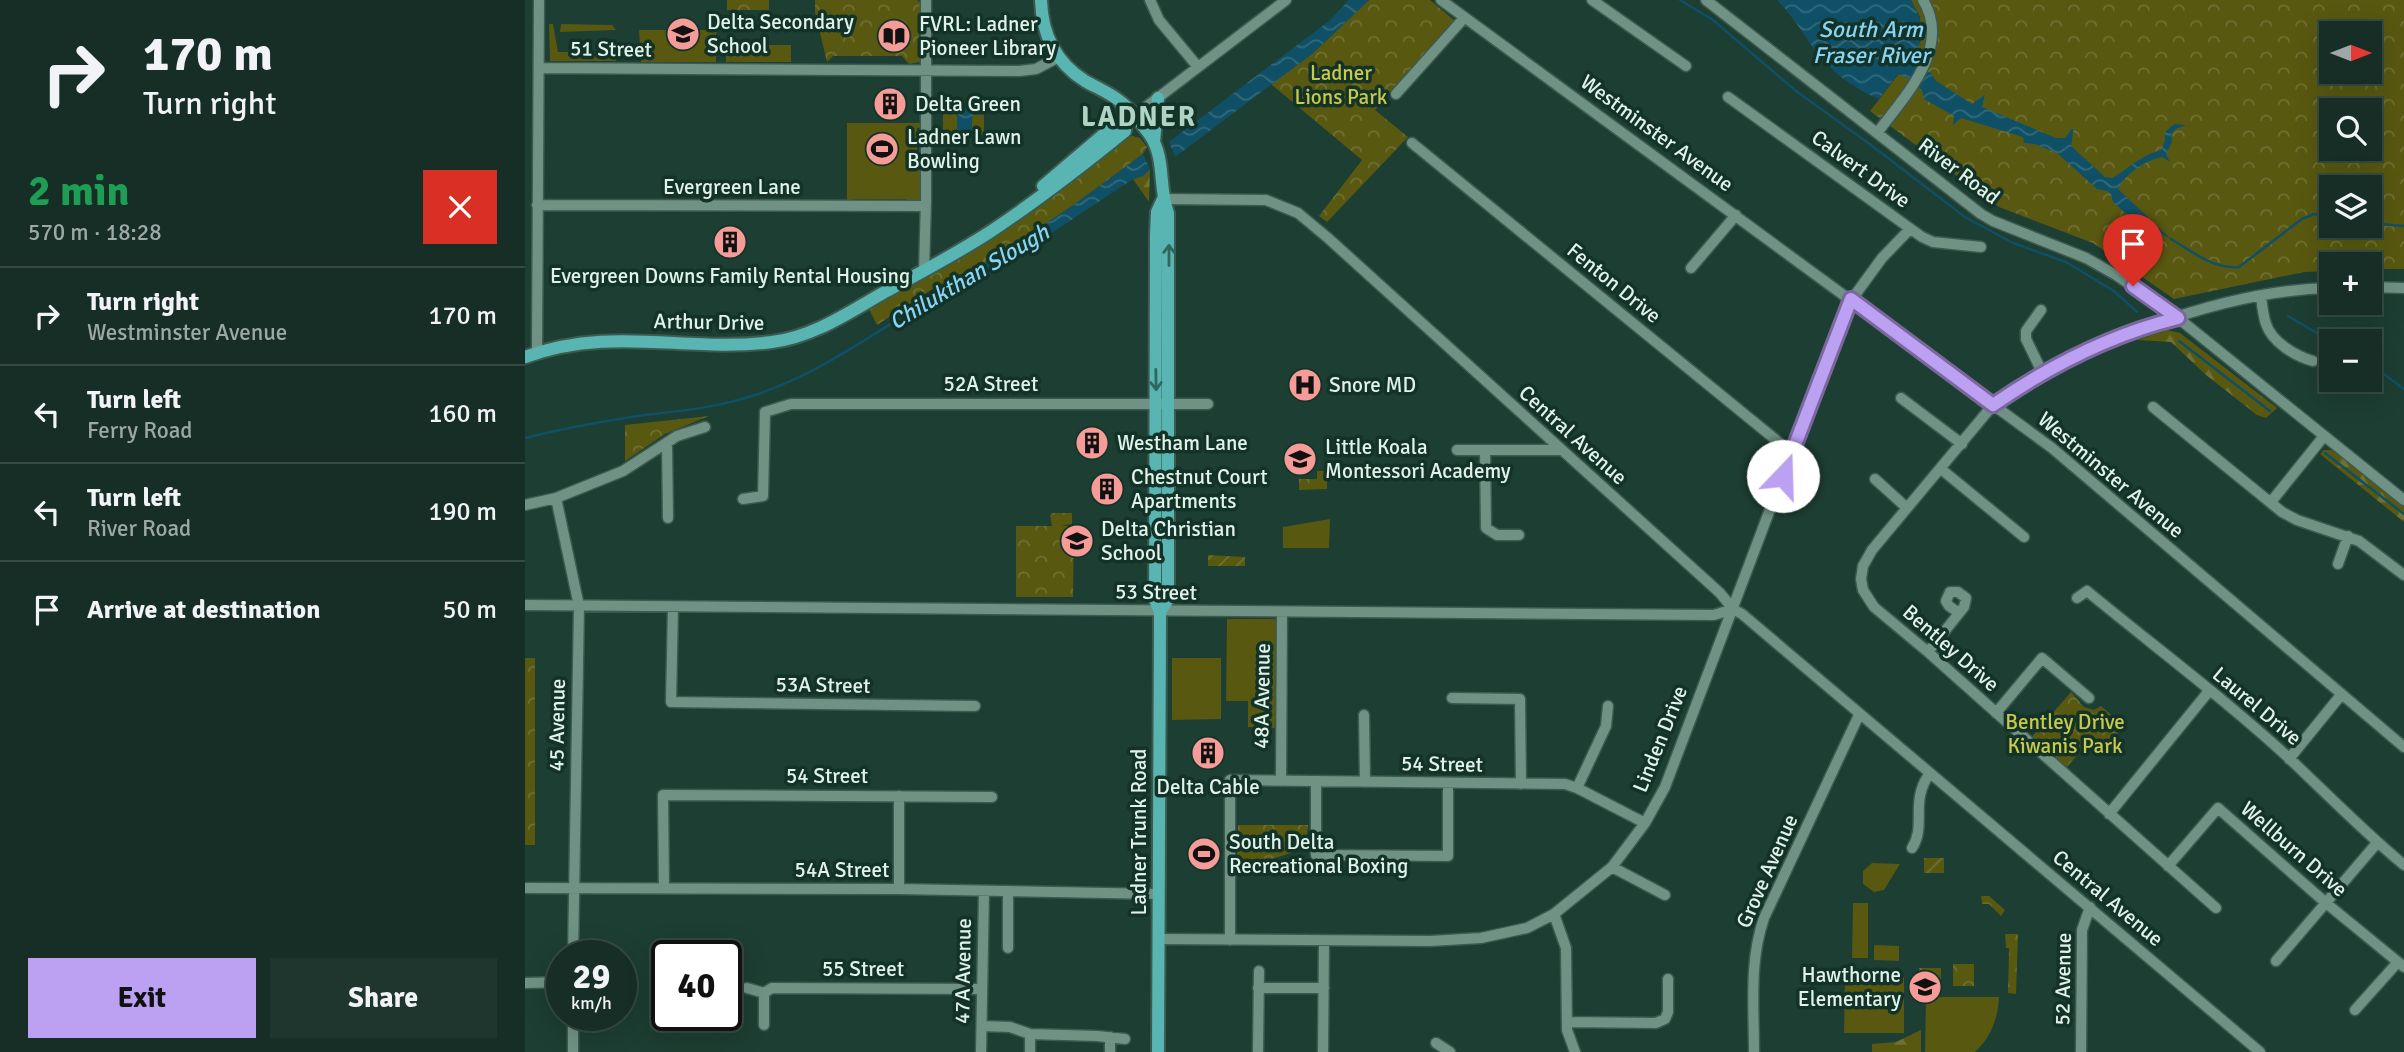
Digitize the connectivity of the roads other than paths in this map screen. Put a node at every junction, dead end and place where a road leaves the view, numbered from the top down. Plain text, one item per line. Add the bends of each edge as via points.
1 (539, 0) edge
2 (926, 0) edge
3 (1041, 0) edge
4 (1150, 0) edge
5 (1286, 0) edge
6 (1441, 0) edge
7 (1462, 0) edge
8 (1592, 0) edge
9 (1706, 0) edge
10 (1923, 0) edge
11 (1454, 10) junction
12 (1464, 18) junction
13 (1058, 58) junction
14 (1686, 66) dead end
15 (1198, 67) junction
16 (539, 68) junction
17 (926, 70) junction
18 (1396, 94) dead end
19 (1728, 97) dead end
20 (1158, 98) junction
21 (1130, 120) junction
22 (1877, 133) junction
23 (1154, 143) junction
24 (1412, 143) dead end
25 (1163, 199) junction
26 (537, 205) junction
27 (926, 206) junction
28 (1736, 215) junction
29 (1910, 229) junction
30 (1981, 247) dead end
31 (1691, 268) dead end
32 (924, 271) junction
33 (2382, 287) edge
34 (2404, 288) edge
35 (2319, 289) edge
36 (2261, 296) junction
37 (1851, 299) junction
38 (2216, 306) junction
39 (2041, 310) dead end
40 (2178, 318) junction
41 (2204, 339) junction
42 (531, 355) edge
43 (2313, 361) dead end
44 (2043, 374) junction
45 (1901, 398) dead end
46 (1162, 404) junction
47 (1208, 404) dead end
48 (1993, 405) junction
49 (2153, 407) dead end
50 (705, 427) dead end
51 (2324, 436) junction
52 (667, 444) junction
53 (1962, 444) junction
54 (1457, 450) dead end
55 (1485, 450) junction
56 (1561, 450) junction
57 (1792, 453) junction
58 (1941, 469) junction
59 (1875, 479) dead end
60 (557, 498) junction
61 (743, 499) dead end
62 (2404, 500) edge
63 (2271, 502) junction
64 (525, 505) edge
65 (1907, 508) junction
66 (668, 518) dead end
67 (1519, 535) dead end
68 (2348, 536) junction
69 (2024, 537) dead end
70 (2338, 564) dead end
71 (2404, 575) edge
72 (2077, 598) dead end
73 (525, 605) edge
74 (579, 606) junction
75 (673, 607) junction
76 (1733, 609) junction
77 (1160, 612) junction
78 (1282, 612) junction
79 (1959, 613) dead end
80 (1928, 652) junction
81 (2209, 691) junction
82 (2341, 695) junction
83 (1452, 698) dead end
84 (2089, 698) dead end
85 (975, 706) dead end
86 (1608, 706) dead end
87 (1996, 713) junction
88 (1860, 715) junction
89 (1364, 716) dead end
90 (2404, 747) edge
91 (2290, 759) junction
92 (1930, 773) junction
93 (1281, 781) junction
94 (1316, 781) junction
95 (1365, 782) junction
96 (1448, 783) junction
97 (1521, 784) junction
98 (1577, 788) junction
99 (899, 796) junction
100 (992, 797) dead end
101 (2109, 814) junction
102 (1645, 823) junction
103 (2377, 843) junction
104 (1912, 848) dead end
105 (2404, 865) edge
106 (2168, 866) junction
107 (1612, 867) junction
108 (525, 888) edge
109 (574, 888) junction
110 (664, 888) junction
111 (899, 889) junction
112 (984, 891) junction
113 (1008, 891) junction
114 (1158, 894) junction
115 (1665, 895) dead end
116 (2326, 903) junction
117 (2090, 908) junction
118 (2216, 908) dead end
119 (1553, 914) junction
120 (1158, 939) junction
121 (573, 940) edge
122 (1230, 940) junction
123 (1324, 942) junction
124 (1008, 948) dead end
125 (2276, 961) dead end
126 (2401, 964) edge
127 (1259, 971) dead end
128 (1668, 979) dead end
129 (546, 982) edge
130 (525, 983) edge
131 (747, 988) dead end
132 (1258, 988) junction
133 (1324, 988) junction
134 (982, 989) junction
135 (764, 993) junction
136 (2355, 1010) dead end
137 (1567, 1022) junction
138 (764, 1025) dead end
139 (982, 1026) junction
140 (573, 1031) edge
141 (1030, 1034) junction
142 (1110, 1037) junction
143 (1125, 1039) dead end
144 (1436, 1043) dead end
145 (573, 1052) edge
146 (981, 1052) edge
147 (1030, 1052) edge
148 (1110, 1052) edge
149 (1158, 1052) edge
150 (1258, 1052) edge
151 (1323, 1052) edge
152 (1450, 1052) edge
153 (1575, 1052) edge
154 (1753, 1052) edge
155 (2081, 1052) edge
156 (2260, 1052) edge

1 - 16 street
2 - 17 street
3 - 13 main road via 1045,27
4 - 15 street via 1159,20
5 - 15 street
6 - 11 street, Westminster Avenue
7 - 11 street
8 - 14 street
9 - 22 street, River Road
10 - 22 street via 1933,24 1930,55
11 - 12 street, Westminster Avenue
12 - 18 street
12 - 28 street, Westminster Avenue
13 - 17 street, 51 Street via 1026,71
13 - 21 main road via 1121,102
15 - 20 street
16 - 17 street, 51 Street
16 - 26 street
17 - 27 street
19 - 29 street, Calvert Drive
20 - 21 street
20 - 23 main road
21 - 23 main road, Ladner Trunk Road
21 - 32 main road, Arthur Drive via 1117,123 993,230
22 - 40 street, River Road via 1987,217 2086,258
23 - 25 main road, Ladner Trunk Road via 1161,163
24 - 57 street, Fenton Drive
25 - 46 main road, Ladner Trunk Road via 1156,236
25 - 56 street, Central Avenue via 1266,200 1298,213
26 - 27 street, Evergreen Lane
26 - 42 street
27 - 32 street
28 - 31 street
28 - 37 street, Westminster Avenue
29 - 30 street, Calvert Drive via 1933,242
29 - 37 street, Linden Drive
32 - 42 main road, Arthur Drive via 824,326 789,339 750,344 610,340
33 - 34 street
35 - 36 street, Bentley Drive
36 - 38 street, Bentley Drive
36 - 43 street via 2270,333 2299,357
37 - 48 street, Westminster Avenue
37 - 57 street, Linden Drive
38 - 40 street, Bentley Drive
38 - 41 street via 2199,321
39 - 44 street via 2026,338
40 - 41 street, River Road
40 - 44 street, Bentley Drive via 2125,335
41 - 51 street, River Road
44 - 48 street, Bentley Drive
45 - 53 street
46 - 47 street, 52A Street
46 - 61 street, 52A Street via 791,404 765,412 763,496
46 - 77 main road, Ladner Trunk Road via 1155,600
48 - 53 street, Bentley Drive
48 - 82 street, Westminster Avenue via 2052,448
49 - 63 street
50 - 52 street
51 - 62 street, River Road
51 - 63 street
52 - 60 street via 623,471
52 - 66 street
53 - 58 street, Bentley Drive
54 - 55 street
55 - 56 street
55 - 67 street via 1486,528 1497,535
56 - 76 street, Central Avenue
57 - 76 street, Linden Drive
58 - 65 street, Bentley Drive
58 - 69 street
59 - 65 street
60 - 64 street
60 - 74 street, 45 Avenue
63 - 68 street via 2297,520
65 - 80 street, Bentley Drive via 1865,559 1861,584 1874,607
68 - 70 street
68 - 71 street
72 - 81 street, Laurel Drive via 2087,592
73 - 74 street, 53 Street
74 - 75 street, 53 Street
74 - 109 street, 45 Avenue
75 - 77 street, 53 Street
75 - 85 street, 53A Street via 671,702
76 - 78 street, 53 Street via 1714,615
76 - 88 street, Central Avenue
76 - 102 street, Linden Drive via 1665,788
77 - 78 street, 53 Street
77 - 114 main road, Ladner Trunk Road
78 - 93 street, 48A Avenue
79 - 80 street
80 - 87 street, Bentley Drive
81 - 91 street, Laurel Drive
81 - 101 street
82 - 90 street, Westminster Avenue
82 - 91 street
83 - 97 street via 1520,699
84 - 87 street via 2042,658
86 - 98 street via 1606,726
87 - 101 street, Bentley Drive
88 - 92 street, Central Avenue
88 - 154 street, Grove Avenue via 1757,939
89 - 95 street
91 - 103 street, Laurel Drive
92 - 104 street via 1919,790 1918,838
92 - 117 street, Central Avenue
93 - 94 street, 54 Street
93 - 122 street, 54 Street via 1230,780
94 - 95 street, 54 Street
94 - 96 street via 1315,855 1448,856
95 - 96 street, 54 Street
96 - 97 street, 54 Street
97 - 98 street, 54 Street
98 - 102 street, 54 Street
99 - 100 street, 54 Street
99 - 110 street, 54 Street via 663,795
99 - 111 street
101 - 106 street, Bentley Drive
102 - 107 street, Linden Drive
103 - 105 street, Laurel Drive
103 - 116 street
106 - 116 street, Wellburn Drive via 2218,808
106 - 118 street, Bentley Drive
107 - 115 street
107 - 119 street, Linden Drive
108 - 109 street, 54A Street
109 - 110 street, 54A Street
109 - 121 street, 45 Avenue
110 - 111 street, 54A Street
111 - 112 street, 54A Street
112 - 113 street, 54A Street
112 - 134 street, 47A Avenue
113 - 114 street, 54A Street
113 - 124 street
114 - 120 main road, Ladner Trunk Road
116 - 125 street
116 - 126 street, Wellburn Drive
117 - 155 street, 52 Avenue via 2082,930
117 - 156 street, Central Avenue
119 - 123 street, Linden Drive via 1527,928 1481,938
119 - 137 street via 1566,948
120 - 122 street, Linden Drive
120 - 149 main road, Ladner Trunk Road
122 - 123 street, Linden Drive
123 - 133 street
126 - 136 street
127 - 132 street
128 - 137 street via 1668,1012 1656,1023
129 - 130 street
131 - 135 street, 55 Street
132 - 133 street
132 - 150 street
133 - 151 street
134 - 135 street, 55 Street via 772,988
134 - 139 street, 47A Avenue
135 - 138 street
137 - 153 street
139 - 141 street via 1010,1027
139 - 146 street, 47A Avenue
140 - 145 street
141 - 142 street
141 - 147 street
142 - 143 street
142 - 148 street
144 - 152 street

